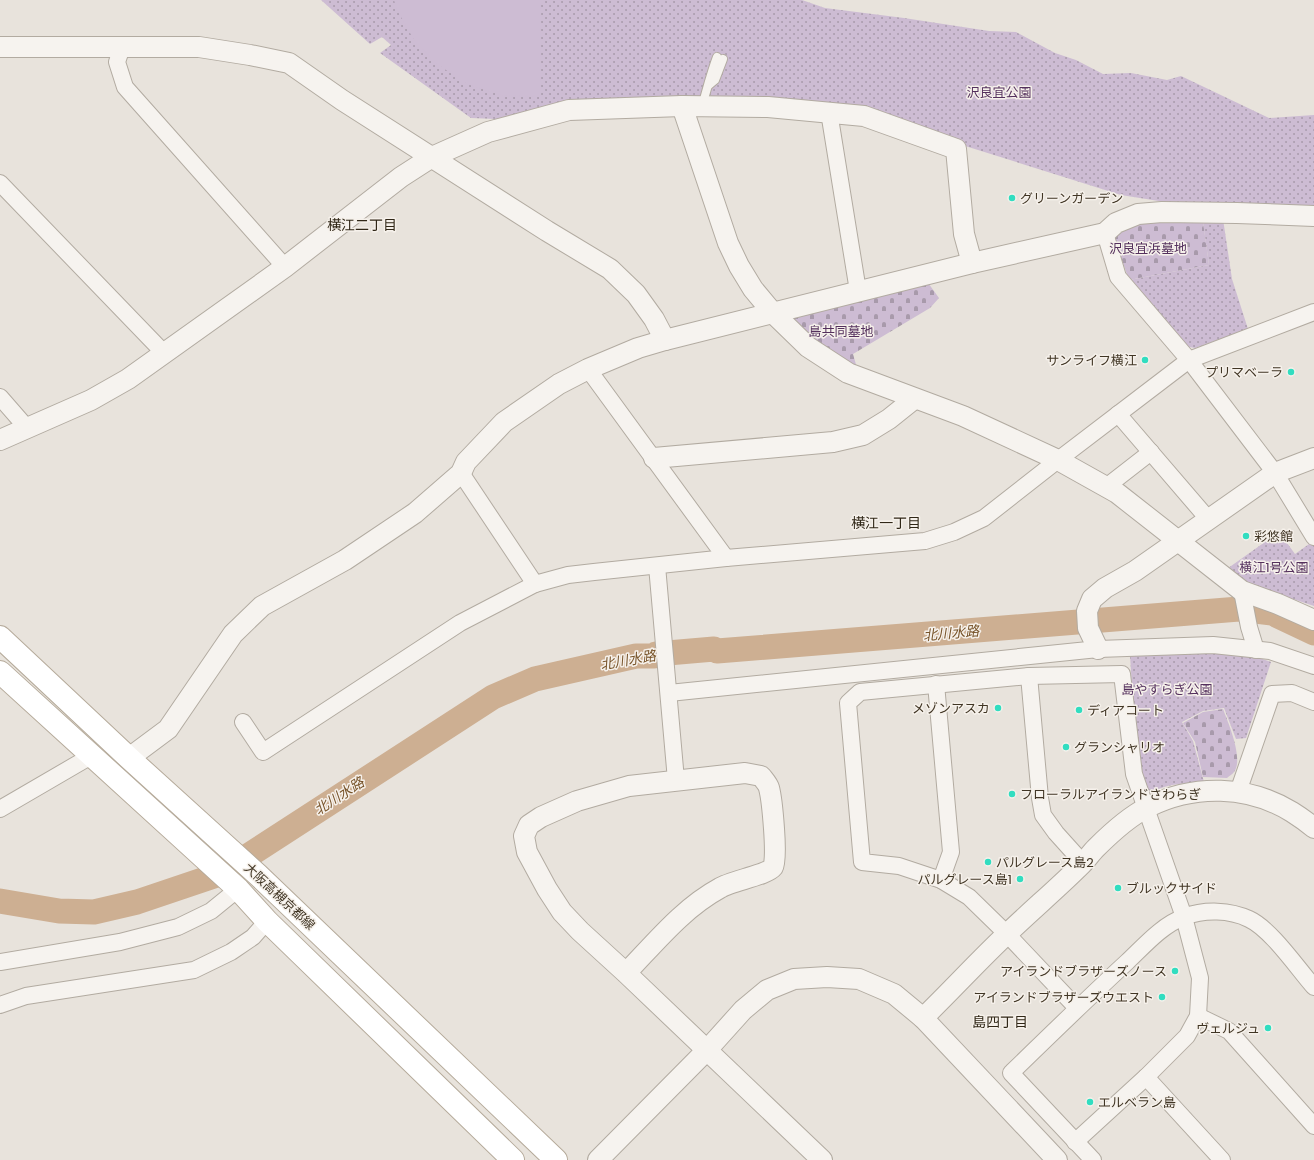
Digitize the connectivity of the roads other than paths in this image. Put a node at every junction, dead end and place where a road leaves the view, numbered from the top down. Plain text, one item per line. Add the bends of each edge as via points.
1 (122, 46) junction
2 (0, 47) edge
3 (720, 58) dead end
4 (682, 106) junction
5 (702, 106) junction
6 (829, 112) junction
7 (432, 157) junction
8 (0, 183) edge
9 (1314, 216) edge
10 (1105, 233) junction
11 (972, 263) junction
12 (286, 267) junction
13 (858, 291) junction
14 (773, 313) junction
15 (1314, 313) edge
16 (665, 340) junction
17 (164, 353) junction
18 (1189, 360) junction
19 (588, 368) junction
20 (0, 397) edge
21 (914, 399) junction
22 (1118, 414) junction
23 (27, 428) junction
24 (0, 440) edge
25 (1151, 452) junction
26 (654, 458) junction
27 (1314, 458) edge
28 (1058, 460) junction
29 (461, 473) junction
30 (1276, 473) junction
31 (1106, 487) junction
32 (1209, 520) junction
33 (1314, 537) edge
34 (1179, 541) junction
35 (726, 558) junction
36 (657, 566) junction
37 (535, 584) junction
38 (1242, 592) junction
39 (1314, 620) edge
40 (0, 638) edge
41 (1098, 649) junction
42 (1256, 650) junction
43 (1314, 666) edge
44 (0, 672) edge
45 (1029, 676) junction
46 (936, 684) junction
47 (669, 693) junction
48 (1314, 702) edge
49 (243, 722) dead end
50 (91, 756) junction
51 (129, 758) junction
52 (676, 780) junction
53 (1238, 792) junction
54 (1146, 808) junction
55 (0, 809) edge
56 (1314, 828) edge
57 (1083, 863) junction
58 (941, 880) junction
59 (235, 887) junction
60 (1184, 917) junction
61 (268, 921) junction
62 (1007, 934) junction
63 (0, 962) edge
64 (626, 974) junction
65 (1314, 987) edge
66 (0, 994) edge
67 (26, 996) junction
68 (0, 1005) edge
69 (1077, 1008) junction
70 (1198, 1016) junction
71 (923, 1018) junction
72 (707, 1050) junction
73 (1146, 1077) junction
74 (1313, 1124) edge
75 (1075, 1142) junction
76 (513, 1160) edge
77 (556, 1160) edge
78 (598, 1160) edge
79 (822, 1160) edge
80 (1057, 1160) edge
81 (1093, 1160) edge
82 (1222, 1160) edge

1 - 2 street
1 - 7 street via 199,48 250,54 289,63
1 - 12 street via 117,62 125,87
3 - 5 lane via 715,80 709,85
4 - 5 street
4 - 7 street via 569,110 488,132
4 - 14 street via 728,243 753,289
5 - 6 street via 768,107
6 - 11 street via 864,116 956,149 964,234
6 - 13 street
7 - 12 street via 401,177
7 - 16 street via 610,269 636,294
8 - 17 street
9 - 10 street via 1162,212 1138,214 1116,223
10 - 11 street
10 - 18 street via 1118,277
11 - 13 street
12 - 17 street
13 - 14 street
14 - 16 street
14 - 21 street via 808,347 848,373
15 - 18 street
16 - 19 street
17 - 23 street via 128,379 91,400
18 - 22 street
18 - 30 street
19 - 26 street
19 - 29 street via 559,384 504,422 466,462
20 - 23 street
21 - 26 street via 890,420 863,435 833,442
21 - 28 street via 963,416
22 - 25 street
22 - 28 street
23 - 24 street
25 - 31 street
25 - 32 street
26 - 35 street
27 - 30 street
28 - 31 street
28 - 35 street via 984,518 954,532 925,541
29 - 37 street
29 - 51 street via 415,512 345,560 262,606 233,634 168,729
30 - 32 street
30 - 33 street
31 - 34 street
32 - 34 street
34 - 38 street
34 - 41 street via 1092,599 1088,620
35 - 36 street
36 - 37 street via 568,575
36 - 47 street
37 - 49 street via 460,623 263,752
38 - 39 street
38 - 42 street
40 - 51 main road, 大阪高槻京都線
41 - 42 street via 1213,645
41 - 47 street
42 - 43 street via 1270,651
44 - 50 main road, 大阪高槻京都線
45 - 46 street
45 - 54 street via 1122,674 1134,774
45 - 57 street via 1043,815
46 - 58 street via 951,852
46 - 58 street via 860,692 848,703 862,862 899,866
47 - 52 street
48 - 53 street via 1292,693 1272,694
50 - 55 street
50 - 59 main road, 大阪高槻京都線
51 - 77 main road, 大阪高槻京都線 via 258,875
52 - 64 street via 629,786 577,801 541,817 529,825 524,836 527,852 562,912
52 - 64 street via 745,773 761,776 768,786 771,797 776,856 773,866 766,872 721,887 700,900 673,923
53 - 54 street via 1213,790 1189,794 1161,801
53 - 56 street via 1281,805
54 - 57 street via 1101,844
54 - 60 street
57 - 62 street
58 - 62 street via 969,897
59 - 61 main road, 大阪高槻京都線
59 - 63 street via 211,911 178,927 120,942
60 - 65 street via 1207,912 1230,912 1251,920 1271,936
60 - 69 street via 1165,928
60 - 70 street via 1200,978
61 - 67 street via 253,937 231,952 194,970
61 - 76 main road, 大阪高槻京都線
62 - 69 street
62 - 71 street
64 - 72 street
66 - 67 street
67 - 68 street
69 - 75 street via 1011,1074
70 - 73 street via 1187,1036
70 - 74 street via 1229,1031
71 - 72 street via 894,994 859,979 794,979 767,990 743,1010
71 - 80 street
72 - 78 street
72 - 79 street
73 - 75 street
73 - 82 street
75 - 81 street

